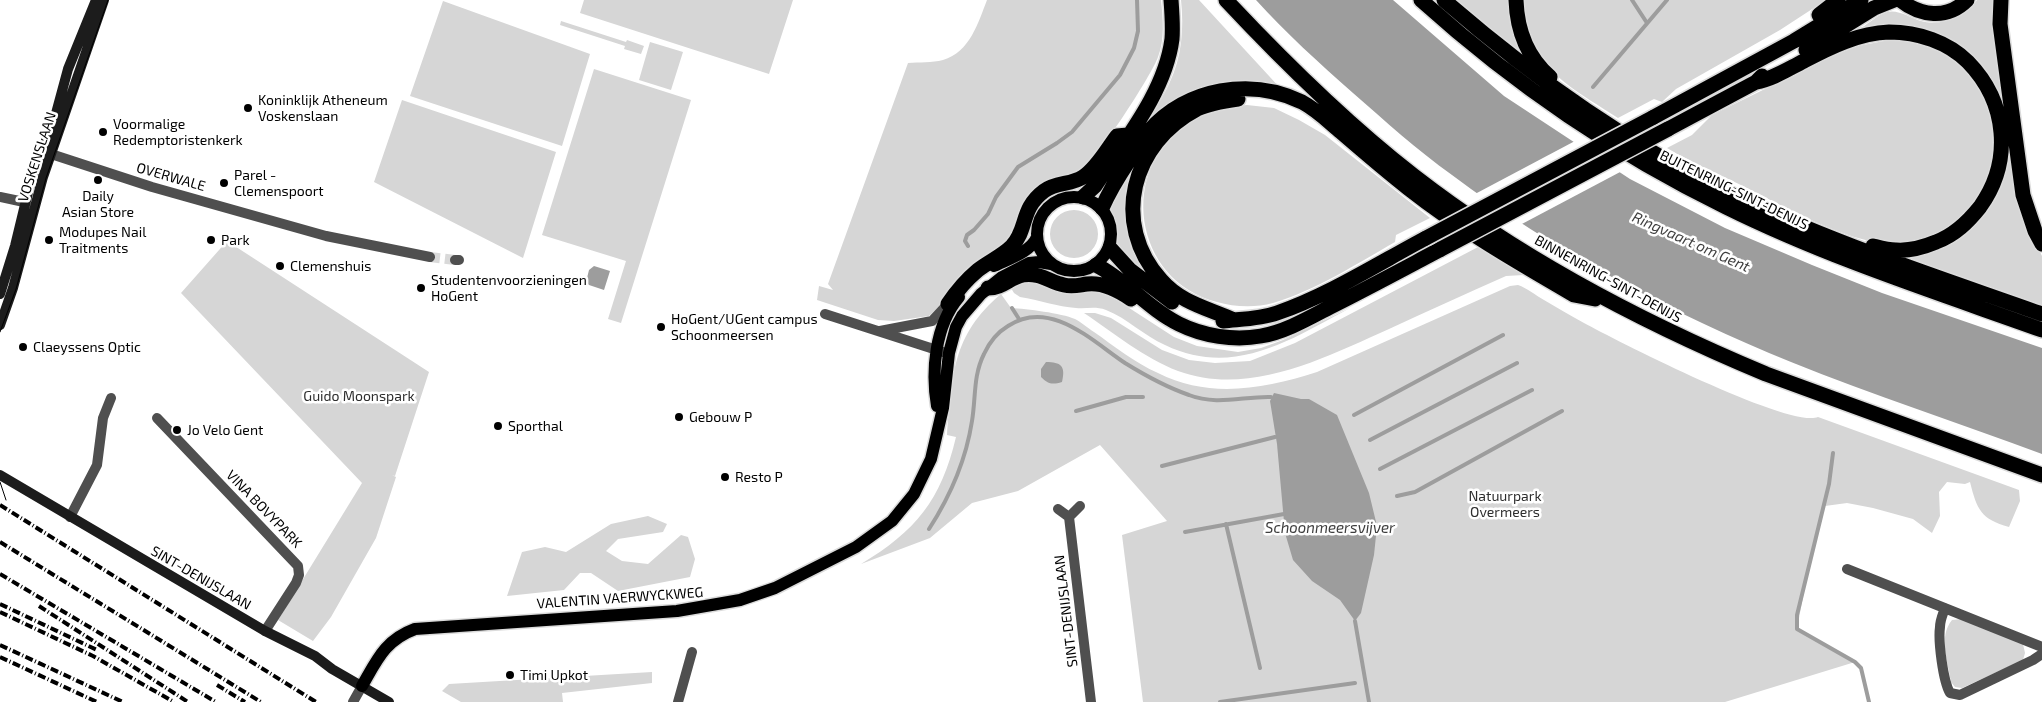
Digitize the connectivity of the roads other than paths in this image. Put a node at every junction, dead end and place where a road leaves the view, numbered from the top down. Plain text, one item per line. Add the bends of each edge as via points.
1 (96, 0) edge
2 (104, 0) edge
3 (1171, 0) edge
4 (1226, 0) edge
5 (1421, 0) edge
6 (1444, 0) edge
7 (1516, 0) edge
8 (1838, 0) edge
9 (1861, 0) edge
10 (1894, 0) edge
11 (1900, 0) edge
12 (1967, 0) edge
13 (2001, 0) edge
14 (1810, 31) junction
15 (1756, 82) junction
16 (1575, 103) junction
17 (1128, 135) junction
18 (51, 154) junction
19 (1374, 160) junction
20 (0, 197) edge
21 (1084, 197) junction
22 (24, 202) junction
23 (1102, 208) junction
24 (1037, 237) junction
25 (1835, 240) junction
26 (2042, 244) edge
27 (1110, 248) junction
28 (430, 257) tunnel mouth
29 (1051, 264) junction
30 (1096, 265) junction
31 (988, 288) junction
32 (0, 294) edge
33 (1609, 302) junction
34 (952, 303) junction
35 (1152, 307) junction
36 (825, 314) dead end
37 (2042, 314) edge
38 (1234, 320) junction
39 (0, 325) edge
40 (2042, 330) edge
41 (879, 331) junction
42 (942, 352) junction
43 (111, 398) dead end
44 (157, 418) dead end
45 (0, 475) edge
46 (2042, 475) edge
47 (1080, 506) dead end
48 (1058, 509) dead end
49 (70, 517) junction
50 (1069, 517) junction
51 (1847, 570) dead end
52 (1945, 608) junction
53 (265, 631) junction
54 (2042, 647) edge
55 (692, 652) dead end
56 (2042, 654) edge
57 (362, 686) junction
58 (353, 702) edge
59 (389, 702) edge
60 (678, 702) edge
61 (1091, 702) edge

1 - 22 street, VOSKENSLAAN via 68,69 55,117
2 - 18 street, VOSKENSLAAN
3 - 17 highway via 1172,38 1168,60 1154,94
4 - 33 highway, BINNENRING-SINT-DENIJS via 1278,56 1414,176 1512,244
5 - 40 highway, BUITENRING-SINT-DENIJS via 1518,80 1656,170 1805,243
6 - 16 highway via 1498,46
7 - 16 highway via 1516,16 1529,52
8 - 14 highway via 1816,18
9 - 14 highway
10 - 15 highway via 1874,8
11 - 12 highway via 1912,9 1928,14 1946,13
13 - 26 highway via 2000,24 2023,195
14 - 38 highway, bridge via 1326,291 1277,313
15 - 25 highway via 1769,80 1854,38 1897,33 1920,35 1950,48 1973,68 1990,91 2000,118 2002,136 1998,171 1985,200 1961,228 1922,247 1896,250
15 - 35 highway, bridge via 1303,321 1261,336 1238,338 1201,332
16 - 25 highway via 1700,178
17 - 21 highway via 1095,186
17 - 34 highway via 1116,136 1082,178 1055,184 1032,201 1011,247 977,270 954,294
18 - 28 street, OVERWALE via 152,187 326,236
18 - 39 street, VOSKENSLAAN
19 - 23 highway via 1302,102 1261,90 1238,88 1217,91 1177,107 1149,131
19 - 33 highway via 1422,199 1494,248 1574,295
19 - 38 highway via 1358,156 1300,112 1281,104 1241,98 1219,101 1198,109 1181,119 1155,144 1138,172 1134,190 1134,226 1140,245 1150,266 1174,292 1204,309
20 - 22 street
21 - 23 main road
21 - 24 main road via 1066,198 1050,205 1042,214
22 - 32 street, VOSKENSLAAN
23 - 27 main road via 1112,227
24 - 29 main road
24 - 34 main road, VALENTIN VAERWYCKWEG via 1024,251 983,274
25 - 37 highway
27 - 30 main road
27 - 38 highway via 1130,270 1186,311 1221,321
29 - 30 main road via 1073,272
29 - 31 main road, VALENTIN VAERWYCKWEG via 1029,263
30 - 35 highway
31 - 35 highway via 998,288 1023,275 1036,274 1063,285 1108,286 1139,306
31 - 42 main road, VALENTIN VAERWYCKWEG via 962,316
33 - 46 highway, BINNENRING-SINT-DENIJS via 1766,374
34 - 41 street, VALENTIN VAERWYCKWEG via 932,321
34 - 42 main road, VALENTIN VAERWYCKWEG via 940,335
36 - 41 street, VALENTIN VAERWYCKWEG
41 - 42 street, VALENTIN VAERWYCKWEG
42 - 57 main road, VALENTIN VAERWYCKWEG via 943,408 931,460 903,509 876,534 804,575 740,600 677,611 414,629 391,641
43 - 49 street via 103,418 97,465
44 - 53 street, VINA BOVYPARK via 298,566 296,583
45 - 49 street, SINT-DENIJSLAAN
47 - 50 street
48 - 50 street
49 - 53 street, SINT-DENIJSLAAN
50 - 61 street, SINT-DENIJSLAAN
51 - 52 street
52 - 54 street
52 - 56 street via 1940,634 1946,685 1950,693 1960,695
53 - 57 street, SINT-DENIJSLAAN via 315,656
55 - 60 street
57 - 58 street
57 - 59 street, SINT-DENIJSLAAN

